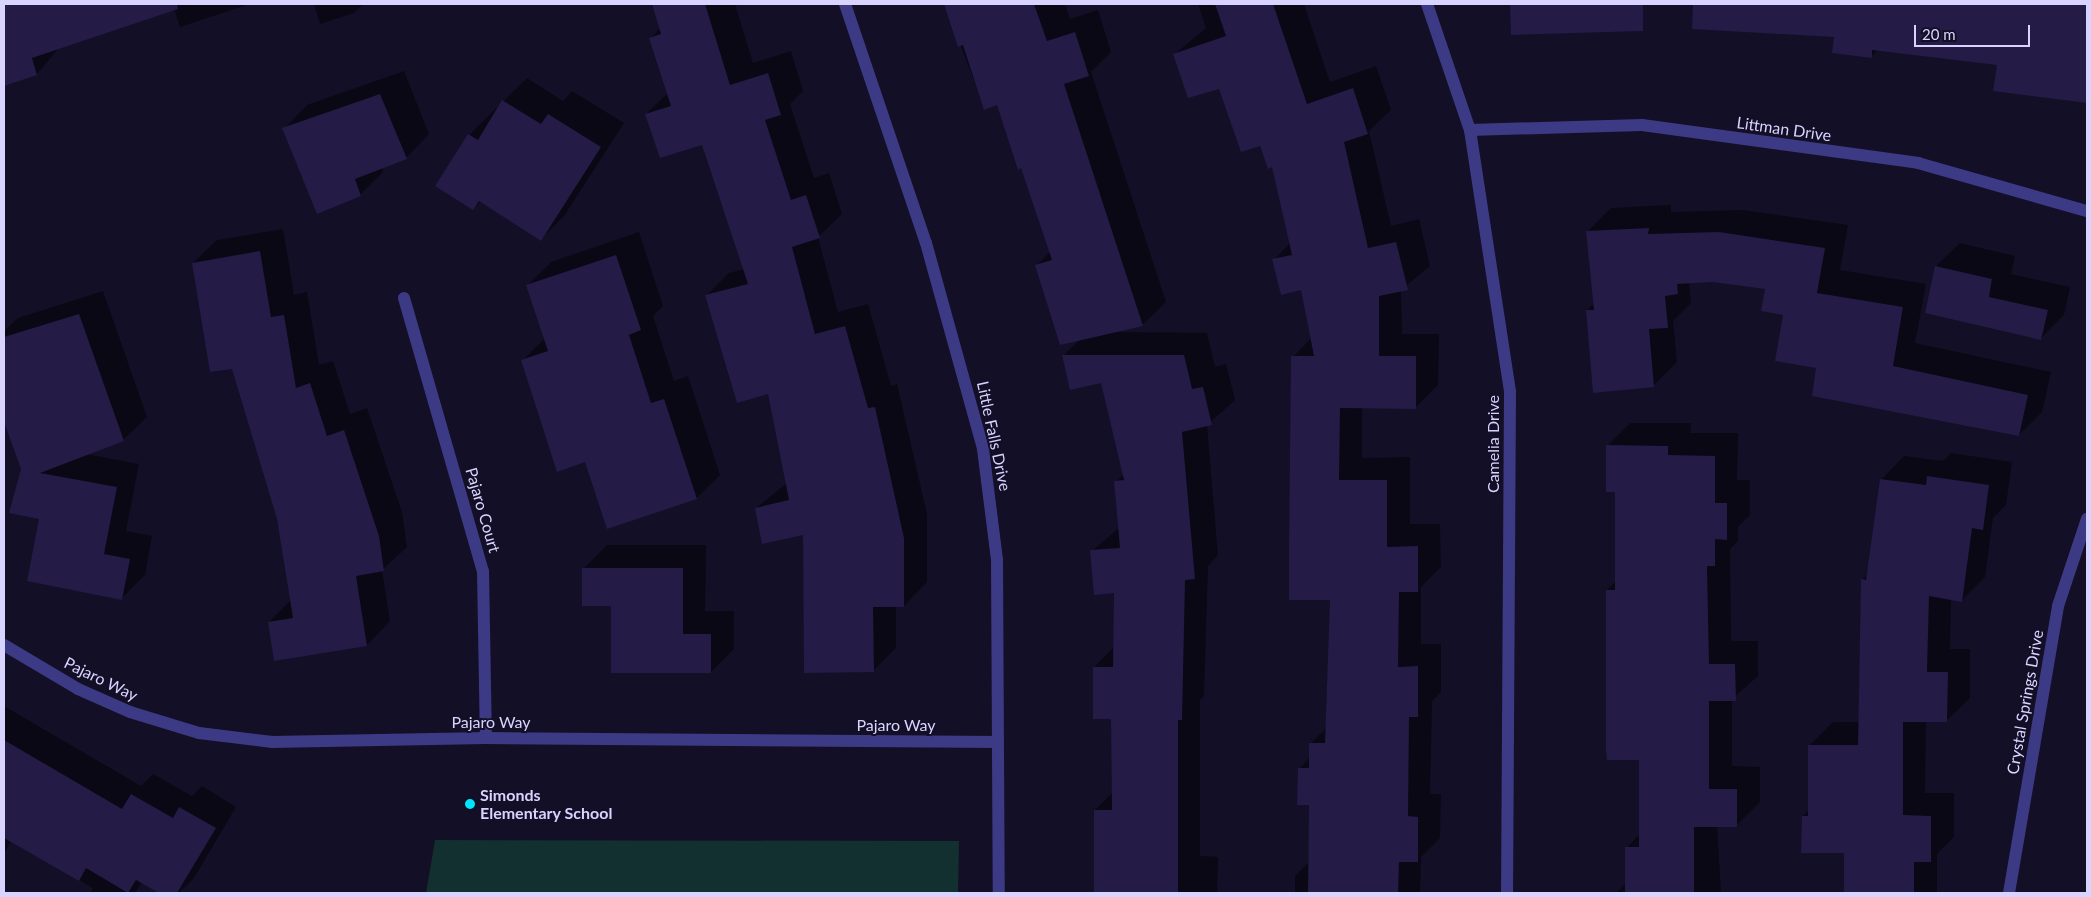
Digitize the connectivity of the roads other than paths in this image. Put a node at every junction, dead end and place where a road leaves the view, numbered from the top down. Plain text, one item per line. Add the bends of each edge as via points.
1 (845, 4) edge
2 (1428, 4) edge
3 (1470, 130) junction
4 (2087, 211) edge
5 (404, 298) dead end
6 (2087, 519) edge
7 (4, 645) edge
8 (486, 738) junction
9 (998, 742) junction
10 (1000, 893) edge
11 (1506, 893) edge
12 (2009, 893) edge

1 - 9 street, Little Falls Drive via 926,243 983,449 997,560
2 - 3 street, Camelia Drive
3 - 4 street, Littman Drive via 1642,125 1918,163
3 - 11 street, Camelia Drive via 1510,392
5 - 8 street, Pajaro Court via 483,571
6 - 12 street, Crystal Springs Drive via 2058,606
7 - 8 street, Pajaro Way via 121,708 199,733 272,742
8 - 9 street, Pajaro Way
9 - 10 street, Little Falls Drive

